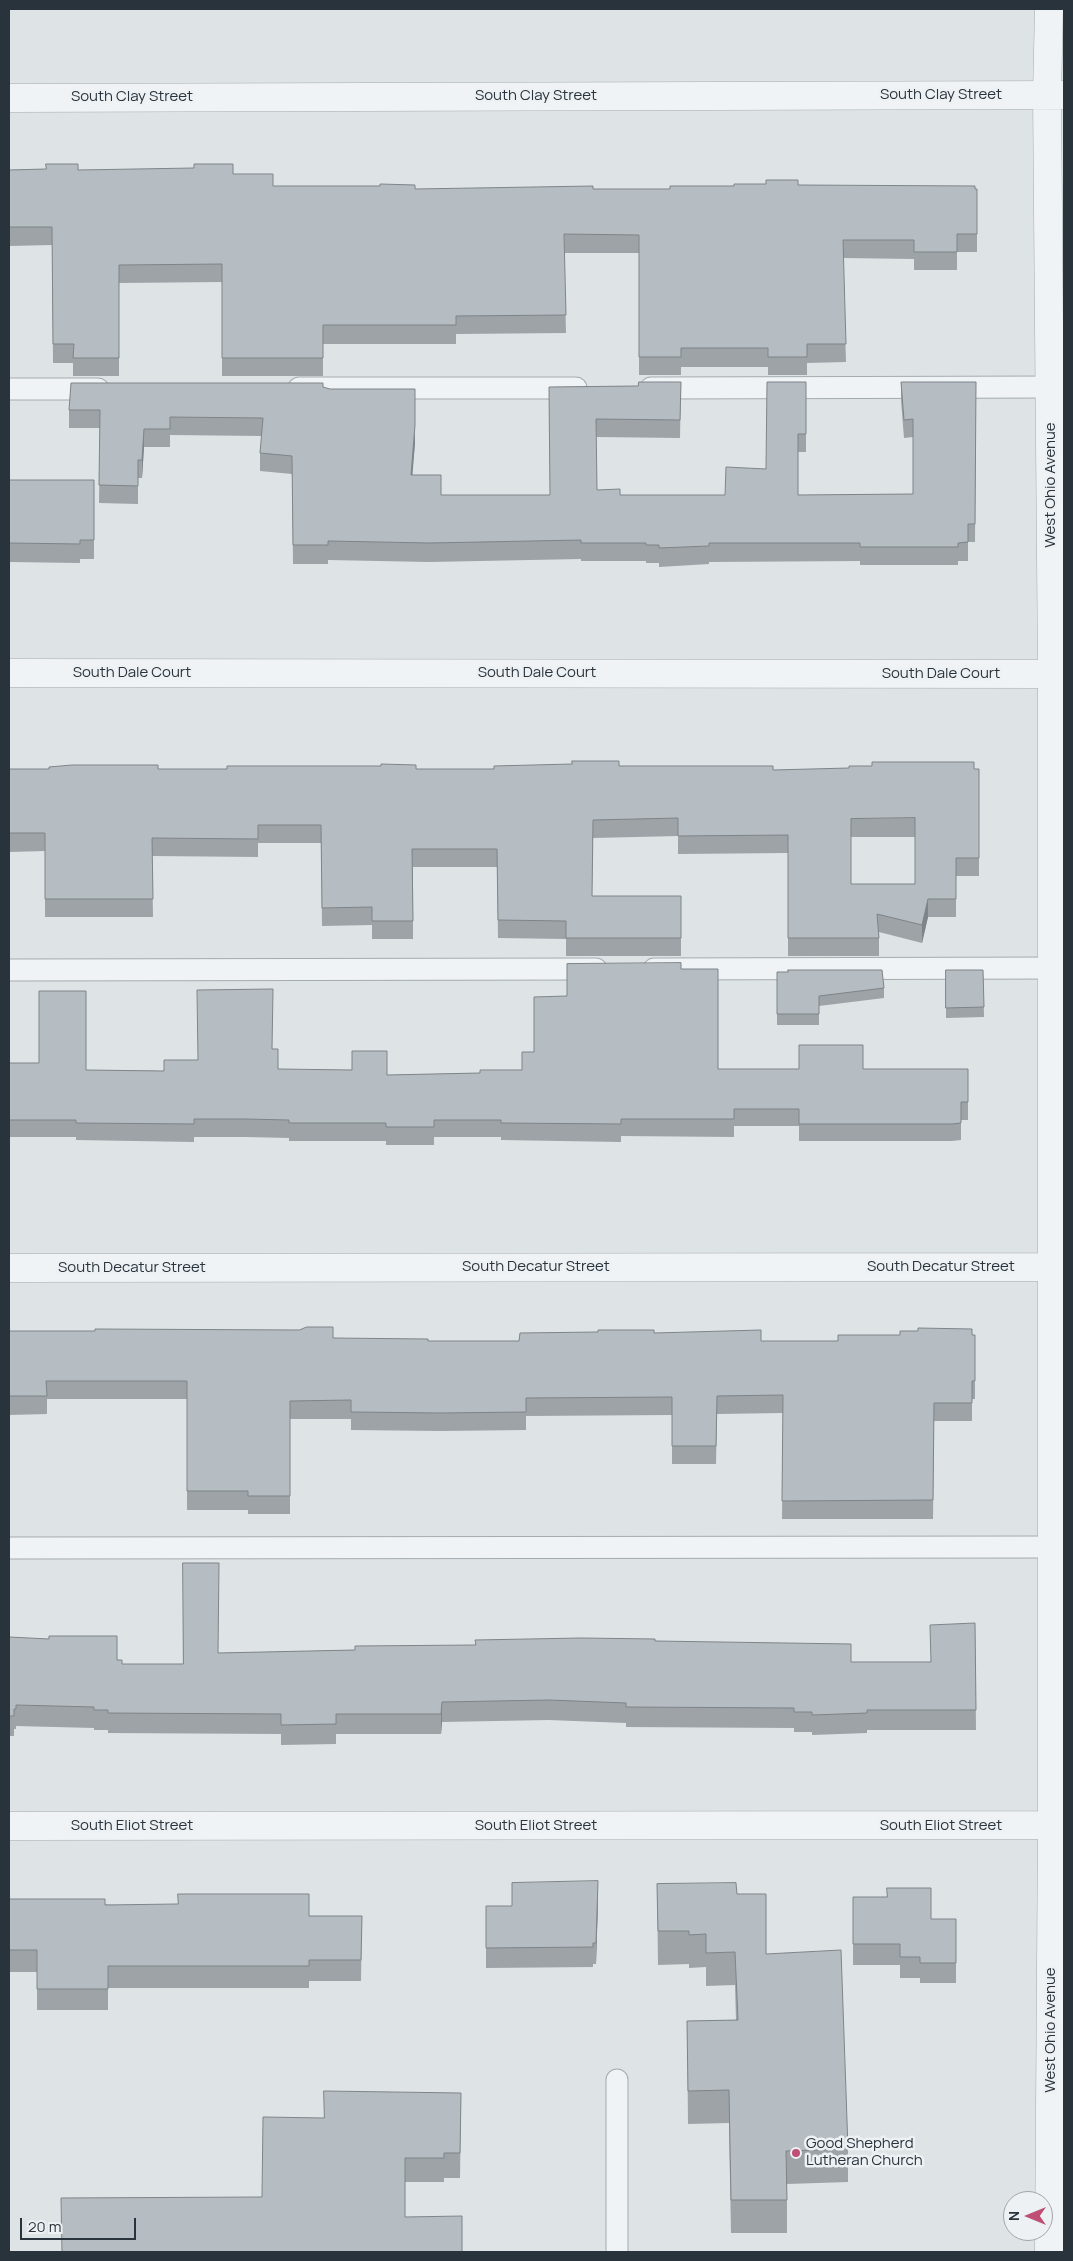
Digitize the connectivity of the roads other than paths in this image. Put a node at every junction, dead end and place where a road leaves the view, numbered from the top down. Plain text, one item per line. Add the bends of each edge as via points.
1 (1049, 9) edge
2 (1056, 95) edge
3 (9, 98) edge
4 (1057, 387) edge
5 (118, 388) edge
6 (276, 388) edge
7 (594, 388) edge
8 (634, 388) edge
9 (9, 389) edge
10 (9, 673) edge
11 (1058, 674) edge
12 (1058, 968) edge
13 (9, 970) edge
14 (1058, 1266) edge
15 (9, 1268) edge
16 (1058, 1547) edge
17 (9, 1548) edge
18 (1058, 1825) edge
19 (9, 1826) edge
20 (617, 2080) dead end
21 (1057, 2132) edge
22 (616, 2252) edge
23 (1049, 2252) edge

1 - 2 street, West Ohio Avenue
2 - 3 street, South Clay Street
2 - 4 street, West Ohio Avenue
4 - 8 lane
4 - 11 street, West Ohio Avenue
5 - 9 lane
6 - 7 lane
10 - 11 street, South Dale Court
11 - 12 street, West Ohio Avenue
12 - 13 lane
12 - 14 street, West Ohio Avenue
14 - 15 street, South Decatur Street
14 - 16 street, West Ohio Avenue
16 - 17 lane
16 - 18 street, West Ohio Avenue
18 - 19 street, South Eliot Street
18 - 21 street, West Ohio Avenue
20 - 22 lane
21 - 23 street, West Ohio Avenue

